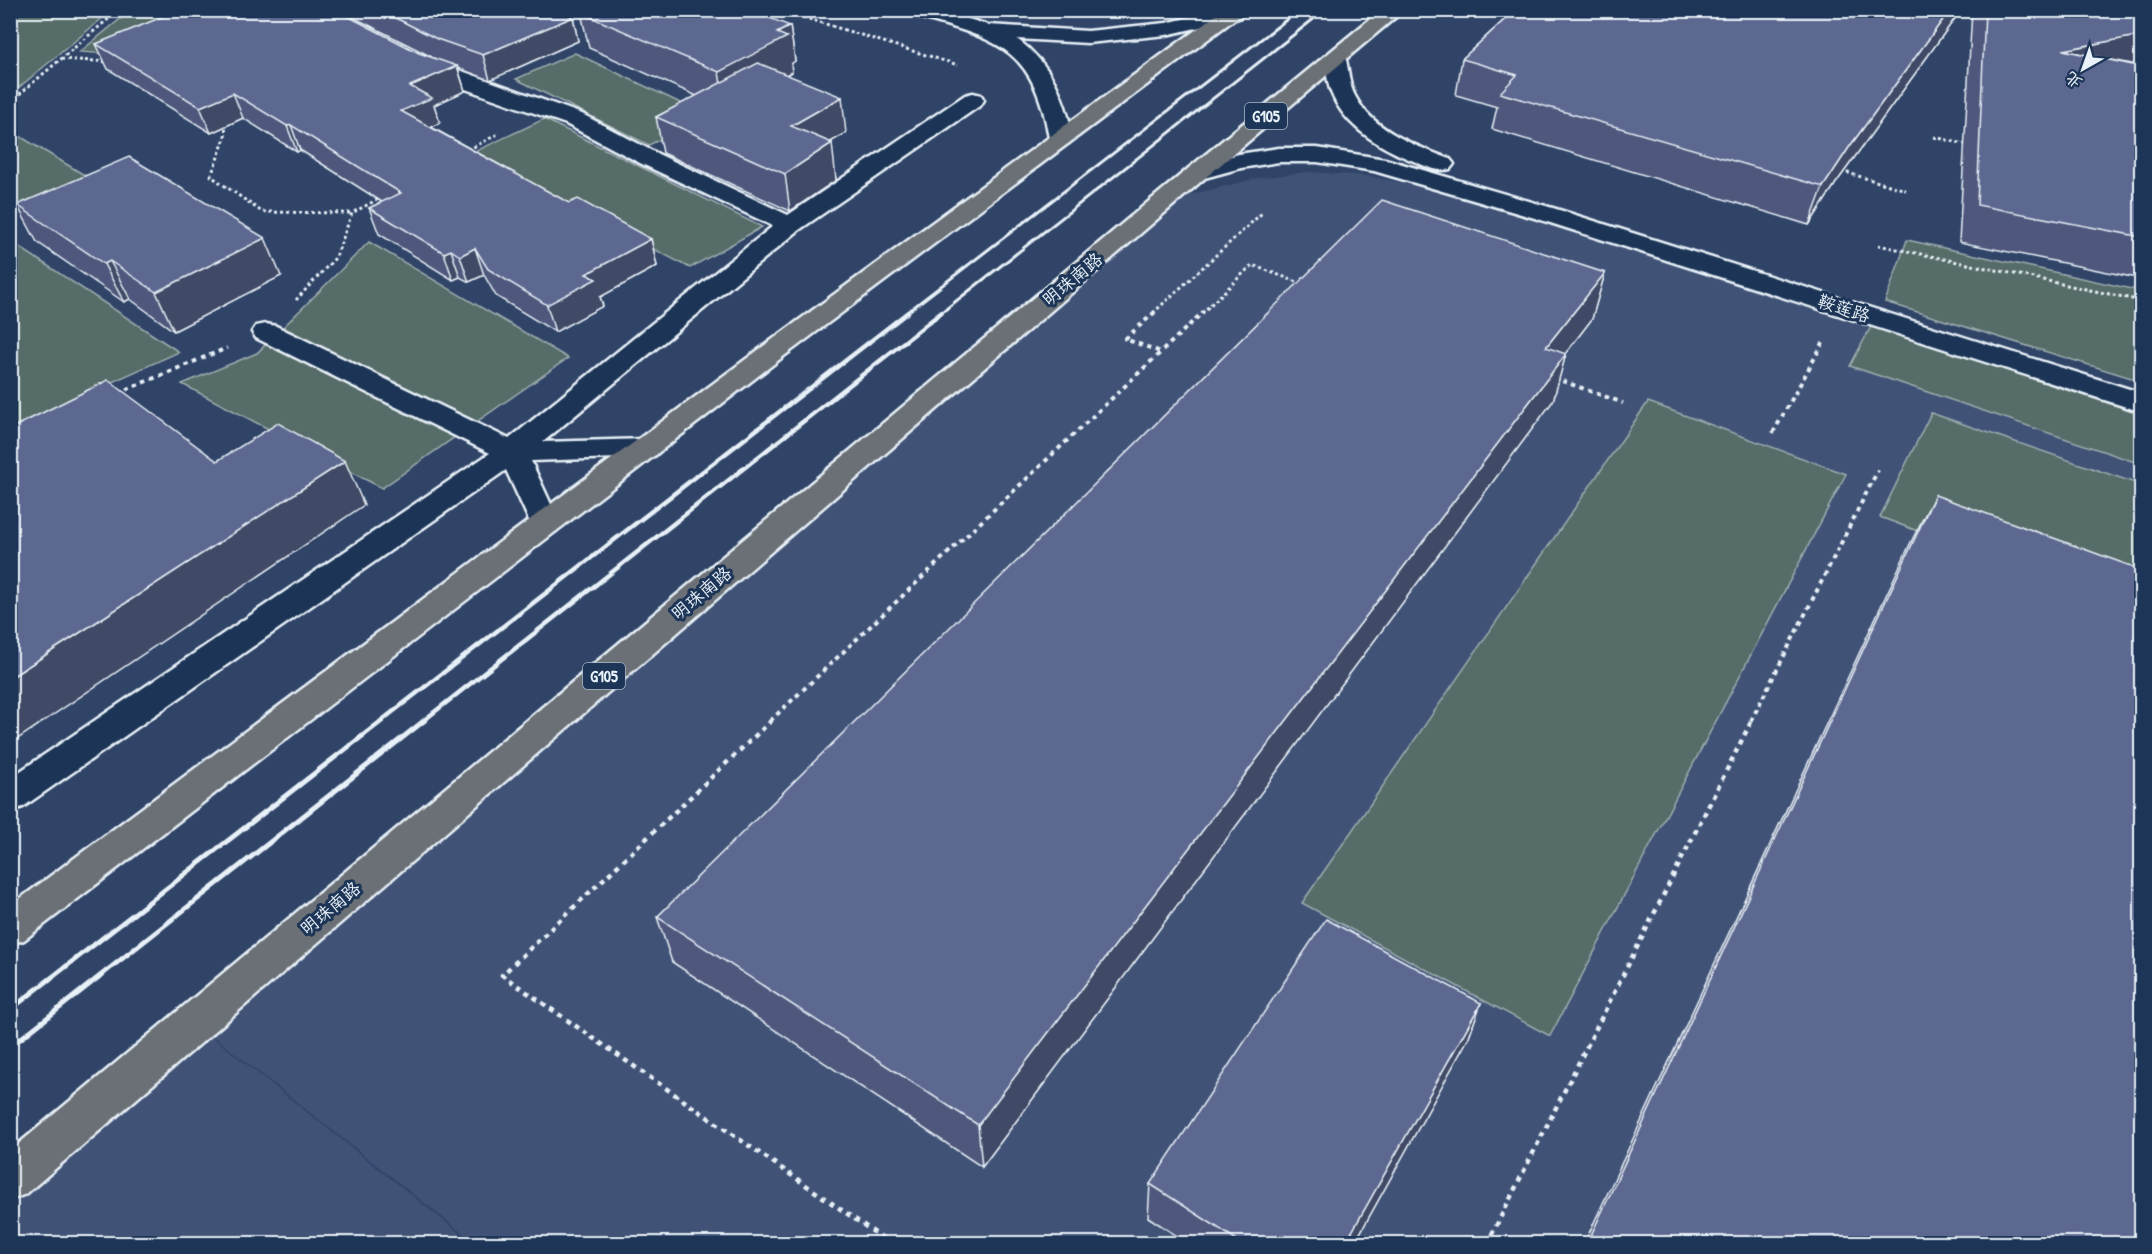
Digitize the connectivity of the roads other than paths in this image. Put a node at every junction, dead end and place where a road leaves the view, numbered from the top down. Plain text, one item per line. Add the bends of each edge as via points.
1 (915, 10) edge
2 (1394, 10) edge
3 (1235, 12) edge
4 (987, 31) junction
5 (397, 52) edge
6 (1335, 60) junction
7 (973, 100) dead end
8 (1061, 138) junction
9 (1197, 173) junction
10 (1552, 208) junction
11 (790, 225) junction
12 (266, 332) road end
13 (2142, 383) edge
14 (2142, 403) edge
15 (646, 448) junction
16 (512, 452) junction
17 (545, 524) junction
18 (10, 797) edge
19 (10, 928) edge
20 (10, 1179) edge

1 - 4 street
2 - 6 highway, 明珠南路 / G105
3 - 4 street via 1166,29 1109,36
3 - 8 highway
4 - 8 street via 1021,51 1041,72 1052,96
5 - 11 street via 436,71 574,119
6 - 9 highway, 明珠南路 / G105
6 - 10 street via 1344,95 1362,122 1405,150
7 - 11 street
8 - 15 highway
9 - 10 street via 1279,154 1317,155 1377,164
9 - 20 highway, 明珠南路 / G105
10 - 13 street, 鞍莲路
10 - 14 street, 鞍莲路 via 1843,308
11 - 16 street
12 - 16 street
15 - 16 street
15 - 17 highway
16 - 17 street
16 - 18 street
17 - 19 highway

